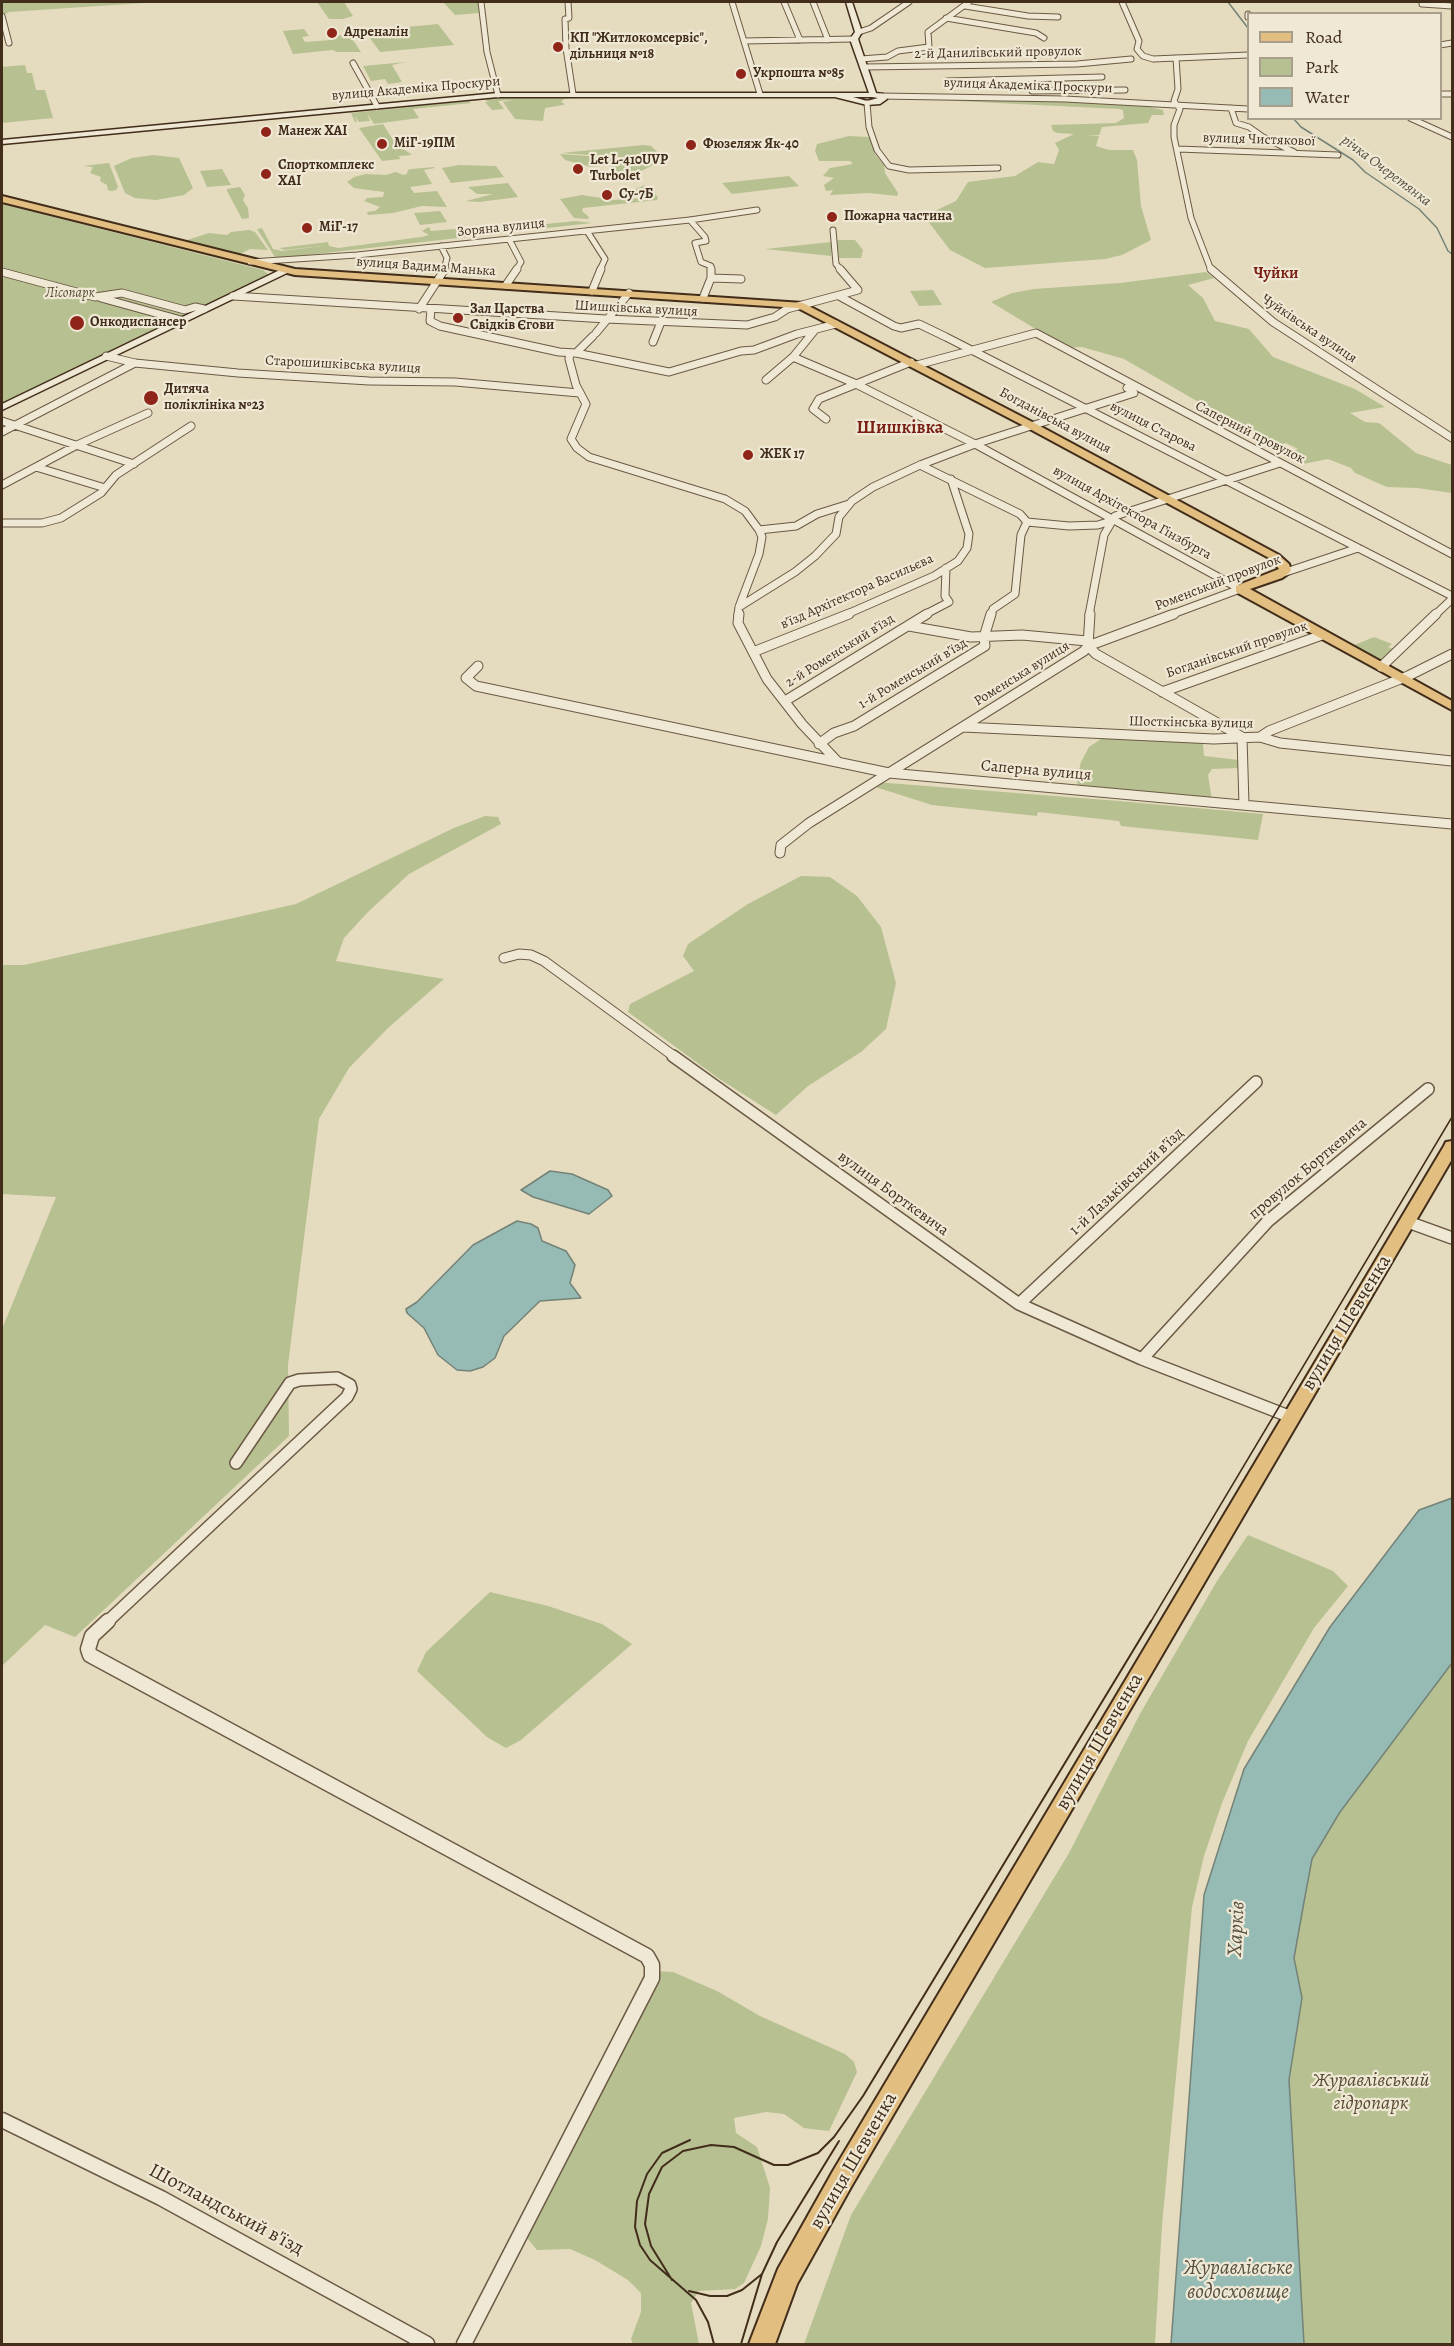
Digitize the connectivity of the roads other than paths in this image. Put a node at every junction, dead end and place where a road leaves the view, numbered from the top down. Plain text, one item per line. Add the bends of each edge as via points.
1 (482, 2) edge
2 (568, 2) edge
3 (732, 2) edge
4 (784, 2) edge
5 (813, 2) edge
6 (849, 2) edge
7 (909, 2) edge
8 (969, 2) edge
9 (1122, 2) edge
10 (1422, 4) dead end
11 (965, 6) junction
12 (1452, 6) edge
13 (2, 16) edge
14 (1058, 17) dead end
15 (946, 18) junction
16 (860, 32) junction
17 (1044, 38) dead end
18 (854, 39) junction
19 (800, 40) junction
20 (828, 40) junction
21 (744, 41) junction
22 (2, 44) edge
23 (1247, 55) edge
24 (1176, 58) junction
25 (1131, 59) dead end
26 (353, 63) dead end
27 (863, 63) junction
28 (940, 66) junction
29 (1102, 77) dead end
30 (947, 81) junction
31 (1125, 90) dead end
32 (573, 94) junction
33 (760, 94) junction
34 (498, 95) junction
35 (834, 95) junction
36 (876, 95) junction
37 (954, 95) junction
38 (867, 102) junction
39 (1176, 104) junction
40 (378, 106) junction
41 (1231, 108) junction
42 (1247, 109) edge
43 (1414, 120) edge
44 (1452, 137) edge
45 (2, 142) edge
46 (1178, 149) junction
47 (1295, 153) junction
48 (1338, 155) dead end
49 (998, 168) dead end
50 (2, 200) edge
51 (757, 210) dead end
52 (690, 220) junction
53 (833, 230) dead end
54 (587, 231) junction
55 (508, 239) junction
56 (441, 246) junction
57 (247, 262) junction
58 (284, 271) junction
59 (2, 272) edge
60 (711, 278) junction
61 (741, 279) dead end
62 (435, 281) junction
63 (506, 285) junction
64 (592, 291) junction
65 (629, 293) junction
66 (233, 296) junction
67 (839, 296) junction
68 (95, 297) junction
69 (703, 298) junction
70 (800, 305) junction
71 (204, 309) junction
72 (419, 309) junction
73 (430, 309) junction
74 (181, 320) junction
75 (606, 320) junction
76 (661, 322) junction
77 (836, 324) junction
78 (815, 330) junction
79 (653, 342) dead end
80 (972, 350) junction
81 (573, 353) junction
82 (106, 356) junction
83 (793, 357) junction
84 (135, 363) junction
85 (914, 364) junction
86 (766, 380) dead end
87 (1125, 382) junction
88 (854, 383) junction
89 (579, 393) junction
90 (2, 406) edge
91 (1087, 408) junction
92 (148, 412) dead end
93 (826, 419) dead end
94 (2, 421) edge
95 (15, 425) junction
96 (191, 426) dead end
97 (1032, 426) junction
98 (2, 432) edge
99 (1452, 438) edge
100 (975, 444) junction
101 (76, 445) junction
102 (134, 464) junction
103 (1280, 464) junction
104 (920, 465) junction
105 (36, 467) junction
106 (1225, 478) junction
107 (951, 479) junction
108 (2, 485) edge
109 (105, 488) junction
110 (1169, 500) junction
111 (850, 504) junction
112 (1114, 520) junction
113 (1027, 522) junction
114 (2, 523) edge
115 (759, 530) junction
116 (1358, 548) junction
117 (1452, 554) edge
118 (946, 568) junction
119 (1282, 573) junction
120 (1240, 589) junction
121 (1452, 598) edge
122 (739, 607) junction
123 (909, 626) junction
124 (1322, 635) junction
125 (984, 636) junction
126 (1088, 643) junction
127 (753, 652) junction
128 (1452, 654) edge
129 (478, 666) dead end
130 (1381, 667) junction
131 (1402, 678) junction
132 (1161, 692) junction
133 (785, 701) junction
134 (1452, 706) edge
135 (963, 727) junction
136 (1242, 737) junction
137 (1260, 737) junction
138 (819, 744) junction
139 (1452, 760) edge
140 (837, 762) junction
141 (889, 773) junction
142 (1244, 805) junction
143 (1452, 824) edge
144 (780, 853) dead end
145 (504, 958) dead end
146 (1256, 1082) dead end
147 (1428, 1089) dead end
148 (1452, 1146) edge
149 (1408, 1222) junction
150 (1452, 1238) edge
151 (1018, 1304) junction
152 (1142, 1359) junction
153 (1291, 1417) junction
154 (236, 1462) dead end
155 (2, 2120) edge
156 (427, 2344) edge
157 (464, 2344) edge
158 (762, 2344) edge

1 - 34 street via 487,52
2 - 32 street via 566,48
3 - 21 street
4 - 19 street
5 - 20 street
6 - 16 street
7 - 16 street
8 - 11 street
9 - 24 street via 1139,41 1139,53 1153,59
10 - 12 street
11 - 14 street
11 - 15 street
13 - 22 street via 10,44
15 - 17 street via 1036,33
15 - 27 street via 928,32 929,47 898,51
16 - 18 street
18 - 20 street
18 - 27 street
19 - 20 street
19 - 21 street
21 - 33 street
23 - 24 street
24 - 39 street, Чуйківська вулиця
25 - 28 street, 2-й Данилівський провулок via 1077,64
26 - 40 street
27 - 28 street, 2-й Данилівський провулок
27 - 36 street
28 - 30 street
29 - 30 street
30 - 37 street
31 - 37 street
32 - 33 street, вулиця Академіка Проскури
32 - 34 street, вулиця Академіка Проскури
33 - 35 street, вулиця Академіка Проскури
34 - 40 street, вулиця Академіка Проскури
35 - 36 street, вулиця Академіка Проскури
35 - 38 street, вулиця Академіка Проскури
36 - 37 street, вулиця Академіка Проскури
36 - 38 street, вулиця Академіка Проскури via 883,99
37 - 39 street, вулиця Академіка Проскури
38 - 49 street via 876,150 889,166 909,170
39 - 41 street, вулиця Академіка Проскури
39 - 46 street, Чуйківська вулиця via 1180,109 1174,125
40 - 45 street, вулиця Академіка Проскури
41 - 42 street, вулиця Академіка Проскури
41 - 47 street via 1236,123
43 - 44 street
46 - 47 street, вулиця Чистякової
46 - 99 street, Чуйківська вулиця via 1191,218 1211,270 1274,322
47 - 48 street, вулиця Чистякової
50 - 57 main road, вулиця Вадима Манька
51 - 52 street, Зоряна вулиця
52 - 54 street, Зоряна вулиця
52 - 60 street via 705,237 706,241 694,243 701,262 711,266
53 - 67 street, вулиця Вадима Манька via 836,264 857,287 856,292
54 - 55 street, Зоряна вулиця
54 - 64 street via 605,259
55 - 56 street, Зоряна вулиця
55 - 63 street via 520,262
56 - 57 street, Зоряна вулиця
56 - 62 street via 447,263
57 - 58 main road, вулиця Вадима Манька
58 - 62 main road, вулиця Вадима Манька
58 - 66 street
59 - 68 street
60 - 61 street
60 - 69 street
62 - 63 main road, вулиця Вадима Манька
62 - 72 street
63 - 64 main road, вулиця Вадима Манька
64 - 65 main road, вулиця Вадима Манька
65 - 69 main road, вулиця Вадима Манька
65 - 75 street
66 - 71 street
66 - 72 street, Шишківська вулиця
67 - 70 street, вулиця Вадима Манька
67 - 80 street, вулиця Старова via 894,326 919,324
68 - 71 street via 122,293 186,310
68 - 74 street
69 - 70 main road, вулиця Вадима Манька
70 - 76 street, Шишківська вулиця via 747,325
70 - 77 main road, Богданівська вулиця
71 - 74 street
72 - 73 street, Шишківська вулиця
73 - 75 street, Шишківська вулиця
73 - 81 street via 430,321 440,326
74 - 82 street
75 - 76 street, Шишківська вулиця
75 - 81 street
76 - 79 street
77 - 78 street
77 - 85 main road, Богданівська вулиця
78 - 81 street via 669,372
78 - 83 street
80 - 85 street
80 - 87 street, Саперний провулок via 1036,333
80 - 91 street, вулиця Старова
81 - 89 street via 569,359
82 - 84 street, Старошишківська вулиця
82 - 90 street
83 - 86 street
83 - 88 street, вулиця Архітектора Гінзбурга
84 - 89 street, Старошишківська вулиця
84 - 95 street
85 - 88 street
85 - 97 main road, Богданівська вулиця
87 - 91 street via 1122,386 1132,390 1132,396
87 - 103 street, Саперний провулок
88 - 93 street via 814,404 813,409
88 - 100 street, вулиця Архітектора Гінзбурга
89 - 115 street via 586,404 571,439 577,448 589,457 725,499 745,511
91 - 97 street
91 - 106 street, вулиця Старова
92 - 101 street
94 - 95 street
95 - 98 street
95 - 101 street
96 - 102 street
97 - 100 street
97 - 110 main road, Богданівська вулиця
100 - 104 street
100 - 112 street, вулиця Архітектора Гінзбурга
101 - 102 street
101 - 105 street
102 - 109 street via 116,475
103 - 106 street
103 - 117 street, Саперний провулок
104 - 107 street
104 - 111 street via 873,487
105 - 108 street
105 - 109 street
106 - 110 street
106 - 116 street, вулиця Старова
107 - 113 street via 1020,514
107 - 118 street, в’їзд Архітектора Васильєва via 969,534 967,548 958,561
109 - 114 street via 56,520
110 - 112 street via 1115,516
110 - 119 main road, Богданівська вулиця via 1275,557 1284,566
111 - 115 street via 796,526
111 - 122 street via 839,517 836,534 815,556
112 - 113 street via 1098,525 1065,526
112 - 120 street, вулиця Архітектора Гінзбурга
112 - 126 street, Роменська вулиця via 1104,535
113 - 125 street via 1021,534 1015,594 993,609
115 - 122 street via 759,554
116 - 119 street, Роменський провулок
116 - 121 street, вулиця Старова
118 - 123 street, 2-й Роменський в’їзд via 945,596 949,602
118 - 127 street, в’їзд Архітектора Васильєва via 859,610
119 - 120 main road, Роменський провулок
120 - 124 main road, вулиця Архітектора Гінзбурга
120 - 126 street, Роменський провулок
121 - 130 street, вулиця Старова
122 - 127 street via 738,623
123 - 125 street, 2-й Роменський в’їзд via 972,638
123 - 133 street, 2-й Роменський в’їзд
124 - 130 main road, вулиця Архітектора Гінзбурга
124 - 132 street, Богданівський провулок
125 - 126 street, 1-й Роменський в’їзд via 1022,635
125 - 138 street, 1-й Роменський в’їзд via 985,646
126 - 132 street via 1096,654
126 - 135 street, Роменська вулиця via 1084,651
127 - 133 street via 767,679
128 - 131 street
129 - 140 street, Саперна вулиця via 466,678 472,684
130 - 131 main road, вулиця Архітектора Гінзбурга
131 - 134 main road, вулиця Архітектора Гінзбурга
131 - 137 street
132 - 136 street
133 - 138 street
135 - 136 street, Шосткінська вулиця via 1214,739
135 - 141 street, Роменська вулиця
136 - 137 street, Шосткінська вулиця
136 - 142 street
137 - 139 street, Шосткінська вулиця via 1280,743
138 - 140 street
140 - 141 street, Саперна вулиця
141 - 142 street, Саперна вулиця
141 - 144 street, Роменська вулиця via 809,823 781,845
142 - 143 street, Саперна вулиця
145 - 151 street, вулиця Борткевича via 519,954 544,961
146 - 151 street, 1-й Лазьківський в’їзд
147 - 152 street, провулок Борткевича via 1268,1221
148 - 149 main road, вулиця Шевченка
149 - 150 street
149 - 153 main road, вулиця Шевченка
151 - 152 street, вулиця Борткевича
152 - 153 street, вулиця Борткевича
153 - 158 main road, вулиця Шевченка via 842,2179 787,2278
154 - 157 street via 290,1383 337,1378 350,1385 347,1397 92,1636 90,1655 647,1956 652,1965 652,1978
155 - 156 street, Шотландський в'їзд via 161,2198

